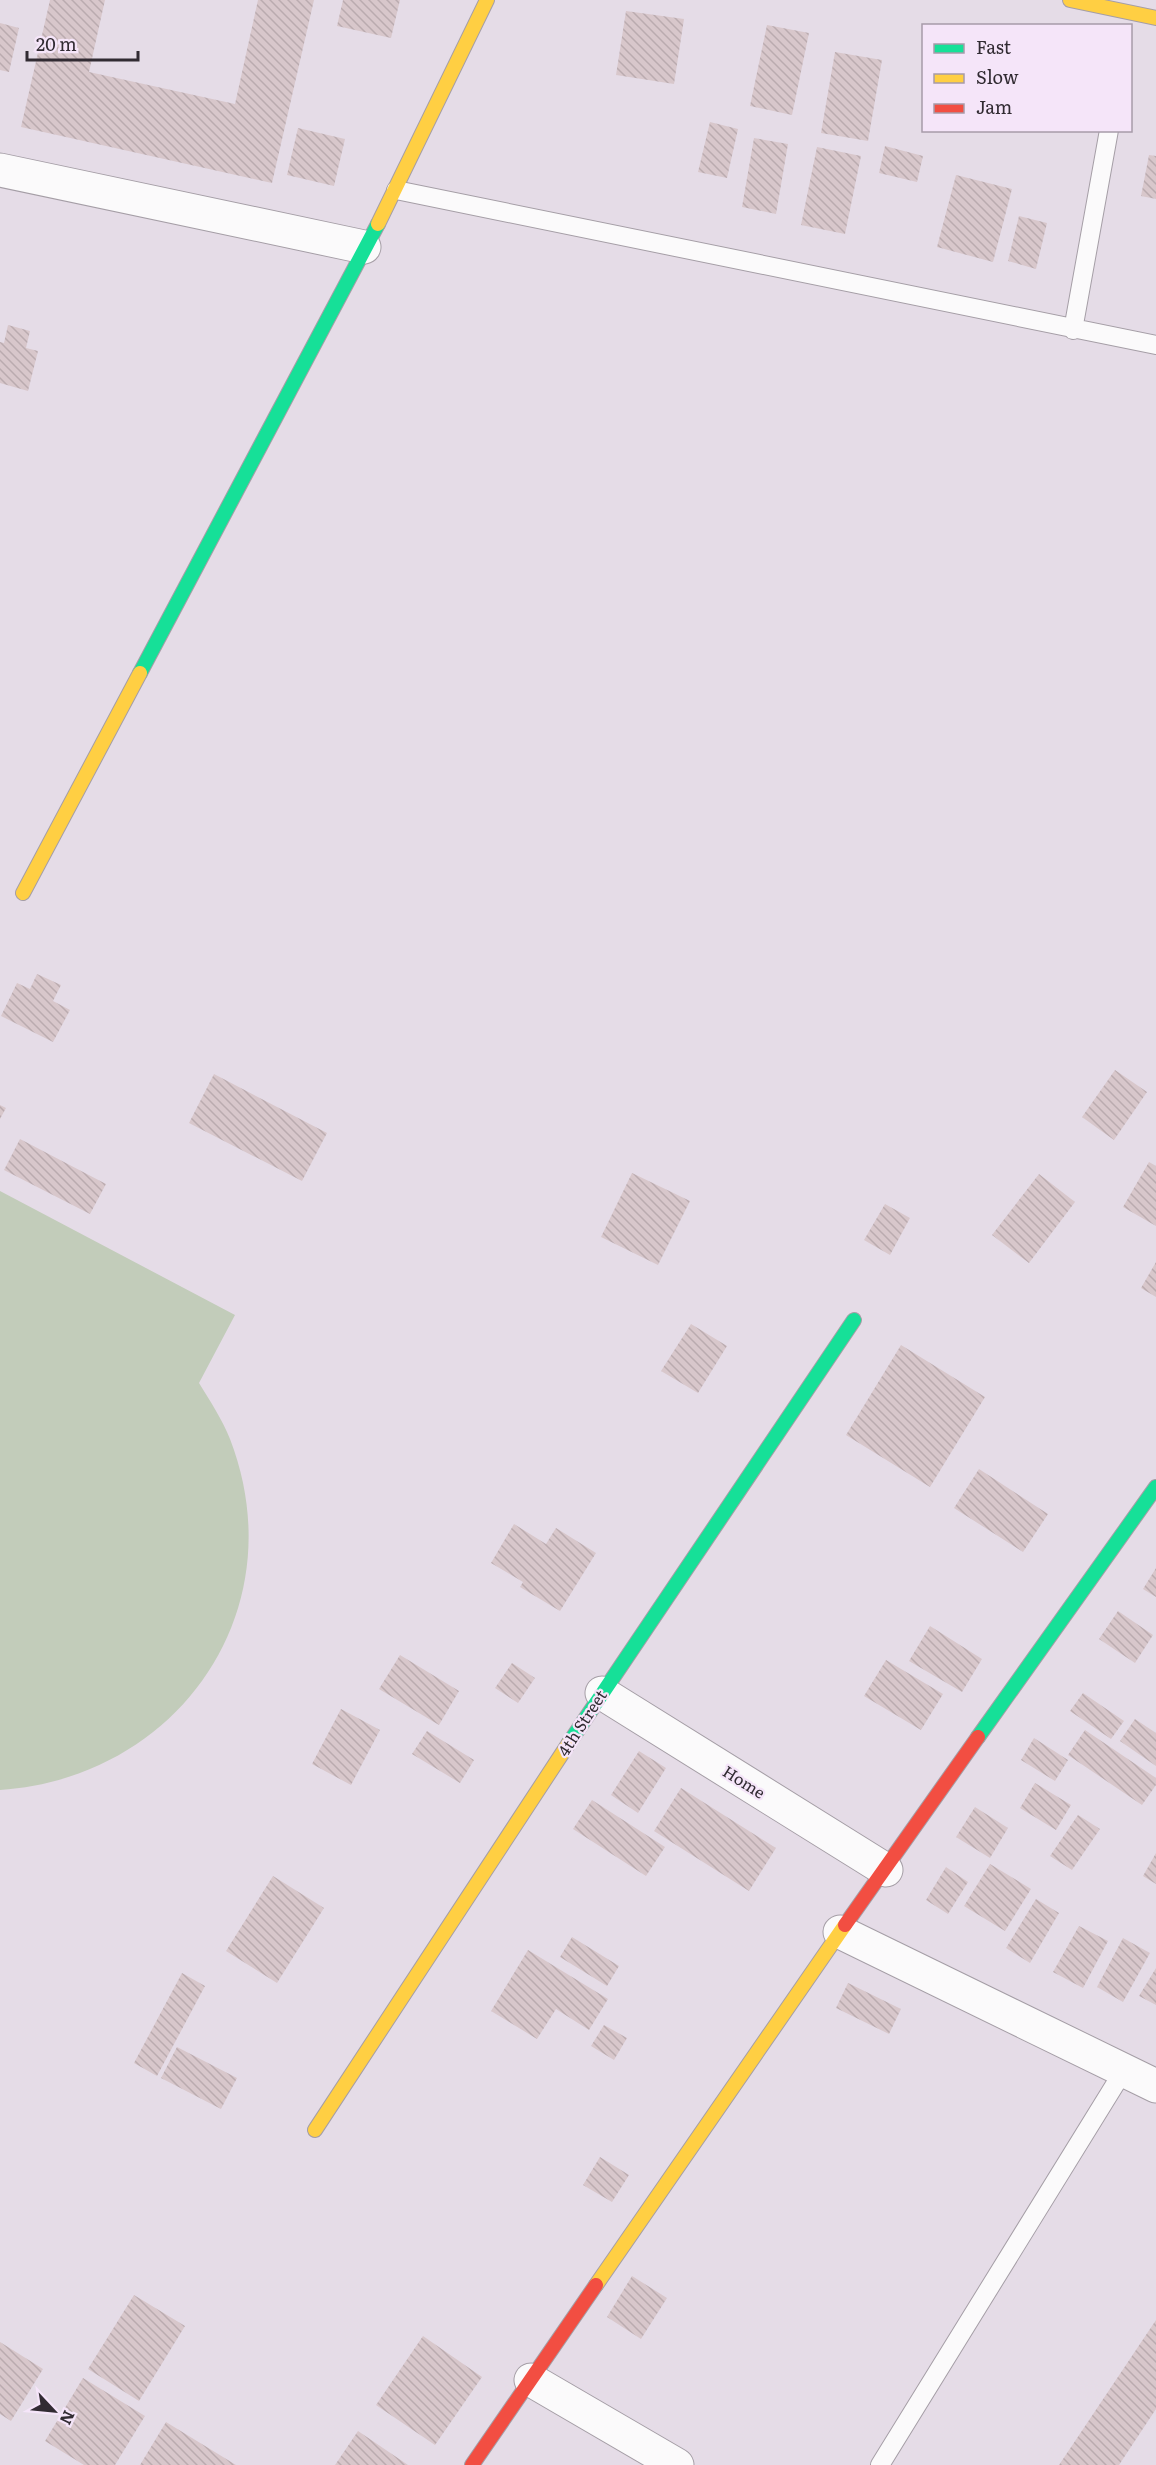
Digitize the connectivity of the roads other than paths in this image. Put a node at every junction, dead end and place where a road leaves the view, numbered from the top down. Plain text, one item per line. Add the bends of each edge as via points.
1 (487, 0) edge
2 (1071, 0) edge
3 (1156, 18) edge
4 (1130, 19) edge
5 (1109, 132) edge
6 (0, 170) edge
7 (396, 190) junction
8 (364, 248) junction
9 (1072, 330) junction
10 (1156, 345) edge
11 (23, 893) dead end
12 (854, 1320) dead end
13 (1156, 1487) edge
14 (602, 1693) junction
15 (886, 1870) junction
16 (840, 1932) junction
17 (1124, 2070) junction
18 (1156, 2086) edge
19 (315, 2130) dead end
20 (531, 2380) junction
21 (472, 2465) edge
22 (677, 2465) edge
23 (880, 2465) edge

1 - 7 street
2 - 4 street
3 - 4 street
5 - 9 lane
6 - 8 street
7 - 8 street
7 - 9 lane
8 - 11 street
9 - 10 lane
12 - 14 street, 4th Street
13 - 15 street
14 - 15 street, Home
14 - 19 street, 4th Street
15 - 16 street
16 - 17 street
16 - 20 street
17 - 18 street
17 - 23 lane
20 - 21 street
20 - 22 street

